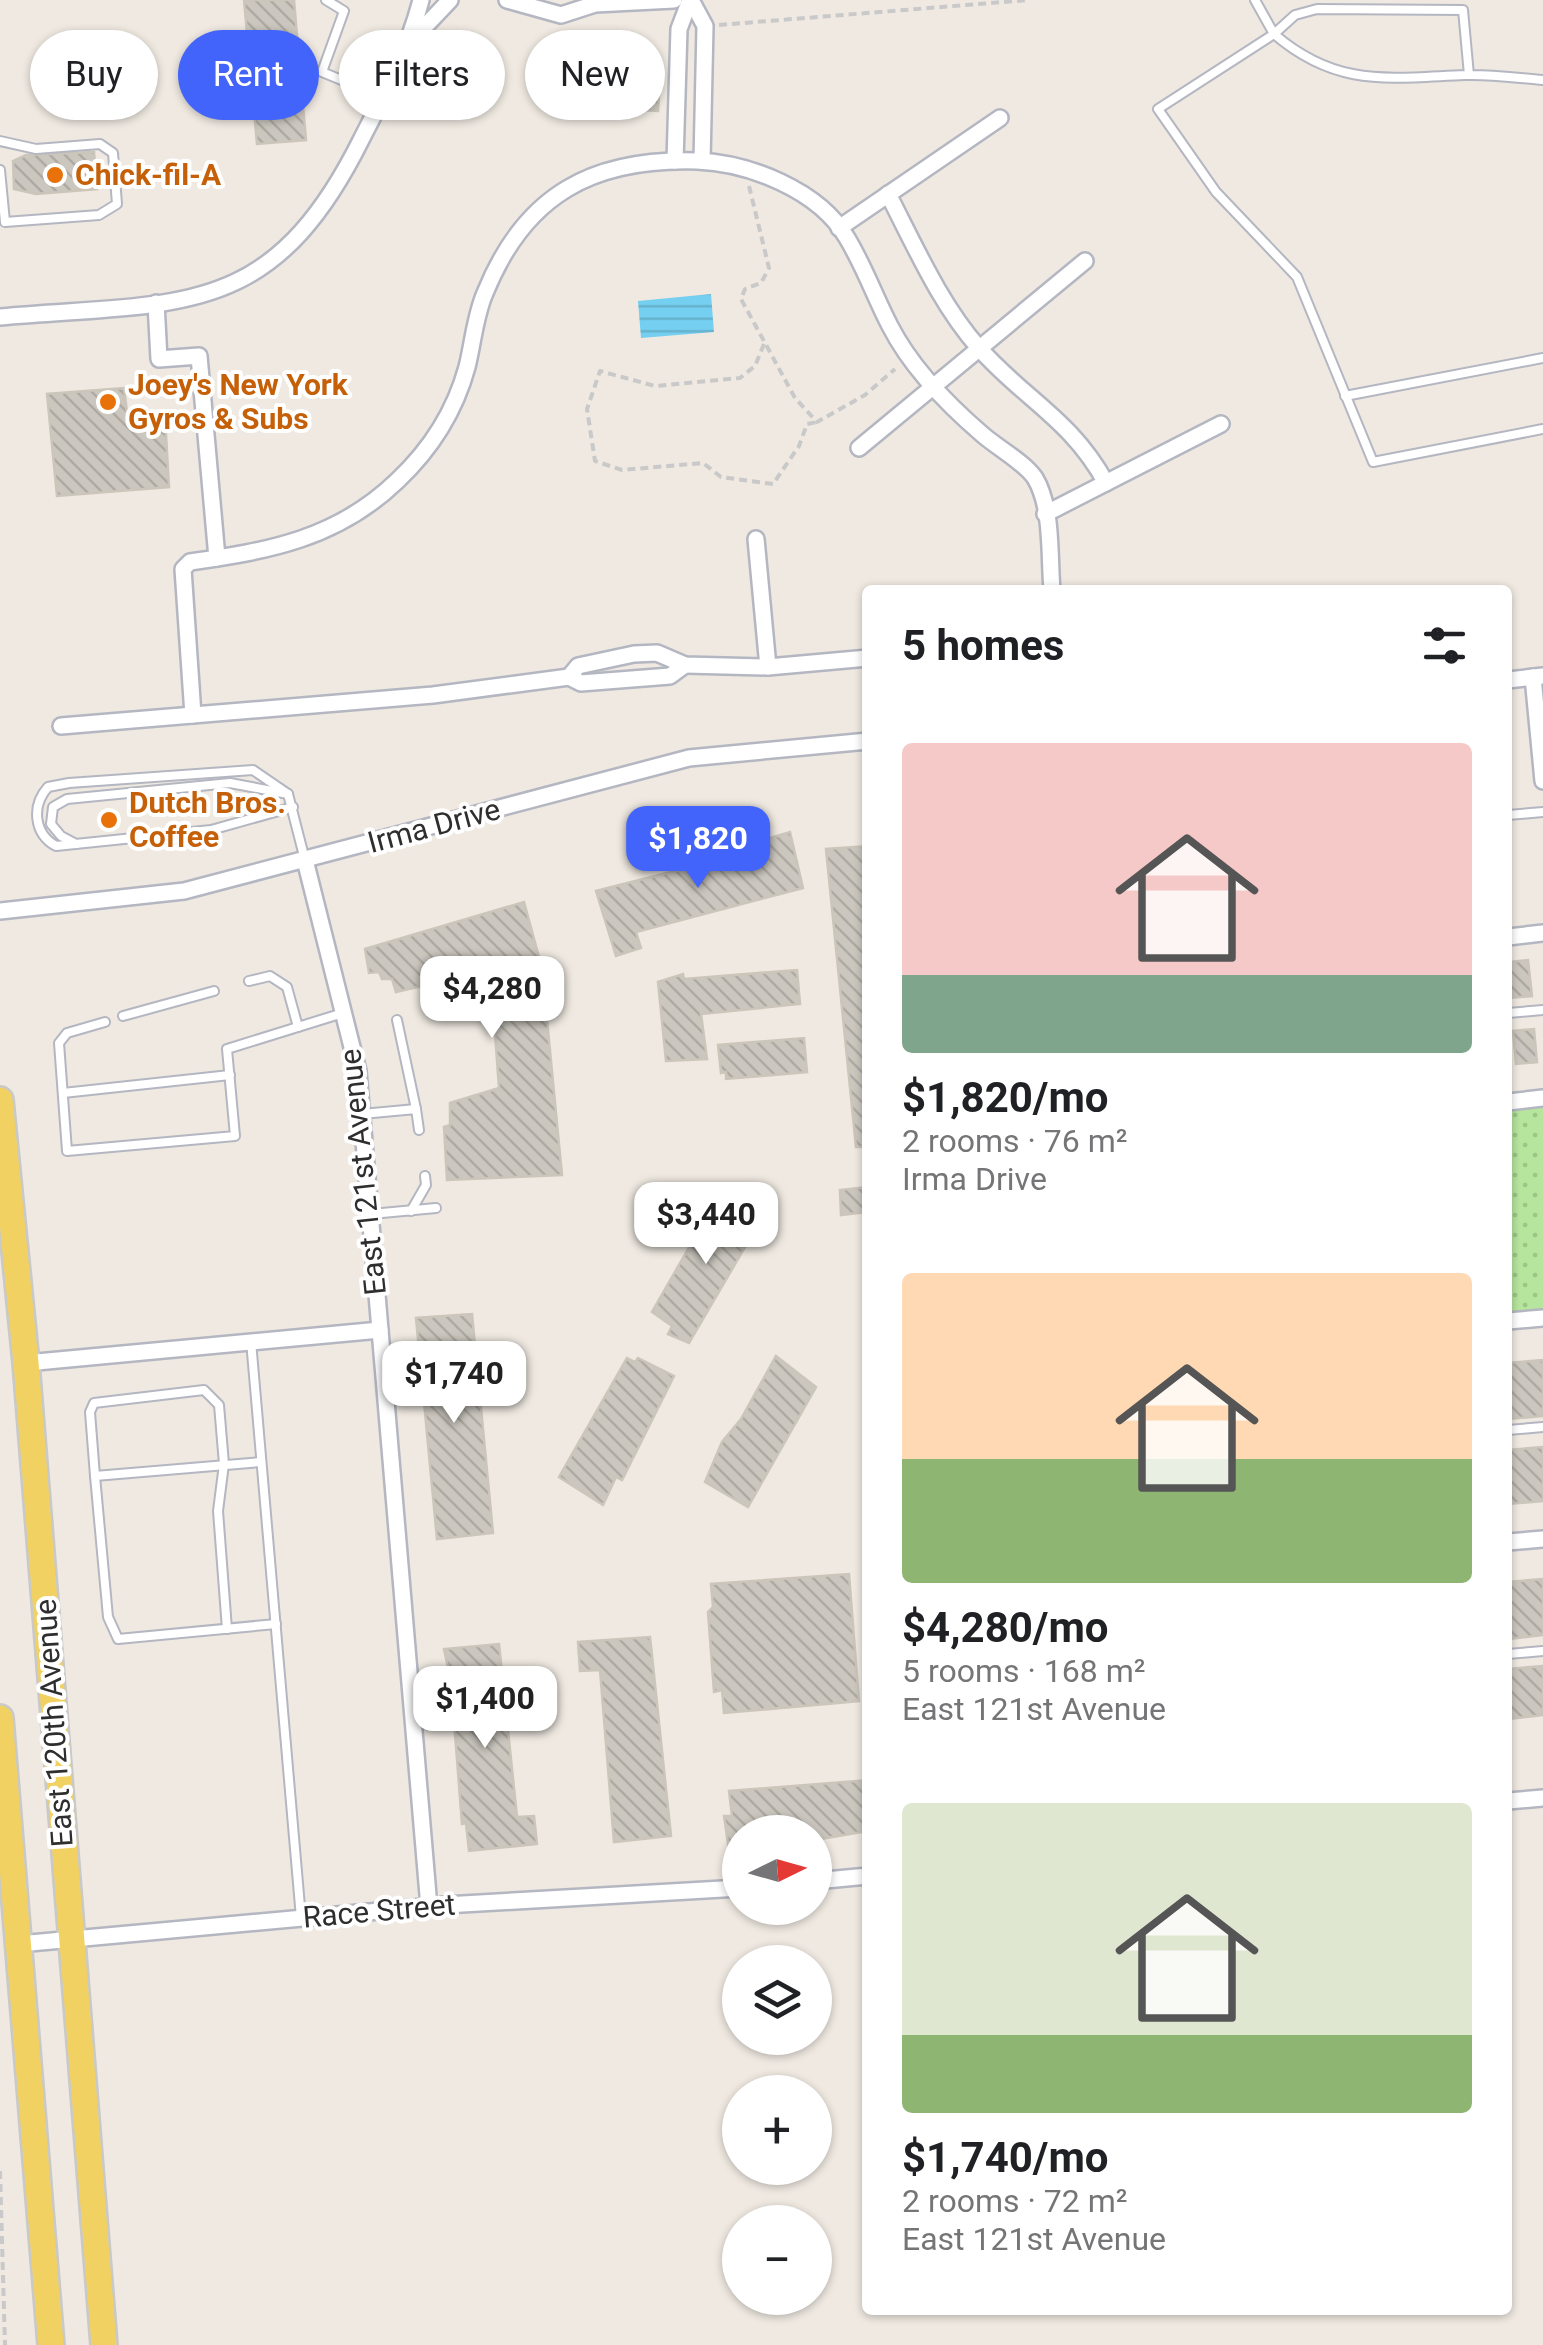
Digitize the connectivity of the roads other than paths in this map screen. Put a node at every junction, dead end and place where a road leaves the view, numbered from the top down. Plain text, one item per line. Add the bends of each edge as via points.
1 (326, 0) edge
2 (421, 0) edge
3 (450, 0) edge
4 (507, 0) edge
5 (674, 0) edge
6 (690, 0) edge
7 (1256, 0) edge
8 (590, 2) edge
9 (414, 30) edge
10 (421, 30) edge
11 (1274, 34) junction
12 (1469, 75) junction
13 (339, 79) edge
14 (1543, 80) edge
15 (1000, 118) dead end
16 (371, 120) edge
17 (0, 141) edge
18 (675, 161) junction
19 (702, 161) junction
20 (0, 170) edge
21 (888, 194) junction
22 (839, 228) junction
23 (1085, 261) dead end
24 (156, 303) junction
25 (0, 318) edge
26 (979, 348) junction
27 (1543, 358) edge
28 (933, 387) junction
29 (1345, 396) junction
30 (1221, 424) dead end
31 (1543, 428) edge
32 (859, 448) dead end
33 (1106, 483) junction
34 (1045, 514) junction
35 (756, 540) dead end
36 (217, 558) junction
37 (1052, 585) edge
38 (862, 659) edge
39 (685, 665) junction
40 (768, 667) junction
41 (568, 677) junction
42 (1538, 677) edge
43 (1512, 680) edge
44 (193, 715) junction
45 (62, 726) dead end
46 (862, 742) edge
47 (1543, 781) edge
48 (288, 794) junction
49 (293, 808) junction
50 (1543, 812) edge
51 (1512, 816) edge
52 (80, 846) junction
53 (305, 860) junction
54 (0, 911) edge
55 (1543, 934) edge
56 (1512, 937) edge
57 (250, 981) dead end
58 (214, 991) dead end
59 (1543, 1010) edge
60 (343, 1013) junction
61 (1512, 1014) edge
62 (123, 1016) dead end
63 (397, 1020) dead end
64 (104, 1022) dead end
65 (298, 1026) junction
66 (230, 1075) junction
67 (62, 1093) junction
68 (1543, 1098) edge
69 (0, 1100) edge
70 (1512, 1102) edge
71 (416, 1109) junction
72 (362, 1114) junction
73 (419, 1130) dead end
74 (425, 1176) dead end
75 (436, 1208) dead end
76 (411, 1210) junction
77 (370, 1214) junction
78 (1543, 1318) edge
79 (1512, 1321) edge
80 (380, 1330) junction
81 (251, 1341) junction
82 (26, 1363) junction
83 (184, 1392) junction
84 (156, 1395) junction
85 (126, 1398) junction
86 (186, 1406) dead end
87 (157, 1408) dead end
88 (127, 1410) dead end
89 (1543, 1427) edge
90 (1512, 1430) edge
91 (262, 1462) junction
92 (224, 1464) junction
93 (95, 1476) junction
94 (1543, 1539) edge
95 (1512, 1542) edge
96 (276, 1624) junction
97 (228, 1629) junction
98 (1543, 1651) edge
99 (1512, 1654) edge
100 (0, 1718) edge
101 (1543, 1798) edge
102 (1512, 1801) edge
103 (862, 1877) edge
104 (832, 1879) edge
105 (722, 1889) edge
106 (429, 1907) junction
107 (301, 1918) junction
108 (71, 1940) junction
109 (18, 1944) junction
110 (50, 2345) edge
111 (104, 2345) edge

1 - 13 lane via 344,11 322,72
2 - 9 street
3 - 10 street
4 - 8 street via 560,15
5 - 8 street
6 - 18 street via 678,29
6 - 19 street via 706,26
7 - 11 lane
11 - 12 lane via 1336,73 1391,80
11 - 12 lane via 1318,9 1463,10
11 - 29 lane via 1158,109 1216,192 1298,277
12 - 14 lane
15 - 21 street
16 - 24 street via 339,184 296,240 265,267 196,297
17 - 20 lane via 36,149 100,144 113,152 117,204 99,215 4,222
18 - 19 street
18 - 36 street via 590,174 543,204 511,240 483,296 451,410 395,483 342,521 279,549
19 - 22 street via 746,169 805,196
21 - 22 street
21 - 26 street
22 - 28 street
23 - 26 street
24 - 25 street
24 - 36 street via 159,359 199,356
26 - 28 street
26 - 33 street via 1075,433
27 - 29 lane
28 - 32 street
28 - 34 street via 1034,477
29 - 31 lane via 1373,462
30 - 33 street
33 - 34 street
34 - 37 street
35 - 40 street
36 - 44 street via 184,569
38 - 40 street
39 - 40 street
39 - 41 street via 670,676 581,683
39 - 41 street via 658,653 634,654 578,666
41 - 44 street
42 - 43 street
42 - 47 street
44 - 45 street
46 - 53 street, Irma Drive via 689,758
48 - 49 lane
48 - 52 lane via 230,783 58,802 51,824
48 - 52 lane via 267,776 237,768 48,787 39,797 38,826 56,846
49 - 52 lane via 238,825
49 - 53 lane
50 - 51 lane
53 - 54 street, Irma Drive via 184,891
53 - 60 street, East 121st Avenue
55 - 56 street
57 - 65 lane via 270,976 287,986
58 - 62 lane
59 - 61 lane
60 - 65 lane
60 - 72 street, East 121st Avenue
63 - 71 lane
64 - 67 lane via 67,1033 59,1044
65 - 66 lane via 227,1049
66 - 67 lane
66 - 67 lane via 235,1136 67,1151
68 - 70 street
69 - 82 main road, East 120th Avenue
71 - 72 lane
71 - 73 lane
72 - 77 street, East 121st Avenue
74 - 76 lane
75 - 76 lane
76 - 77 lane
77 - 80 street, East 121st Avenue
78 - 79 street
80 - 81 street
80 - 106 street, East 121st Avenue
81 - 82 street
81 - 91 lane
82 - 108 main road, East 120th Avenue
83 - 84 lane
83 - 86 lane
83 - 92 lane via 204,1390 219,1405
84 - 85 lane
84 - 87 lane
85 - 88 lane
85 - 93 lane via 91,1406
89 - 90 lane
91 - 92 lane
91 - 96 lane
92 - 93 lane
92 - 97 lane via 218,1511
93 - 97 lane via 108,1617 118,1638
94 - 95 street
96 - 97 lane
96 - 107 lane
98 - 99 lane
100 - 109 main road, East 120th Avenue
101 - 102 street
103 - 104 street
105 - 106 street, Race Street
106 - 107 street, Race Street
107 - 108 street, Race Street
108 - 109 street, Race Street
108 - 111 main road, East 120th Avenue
109 - 110 main road, East 120th Avenue

